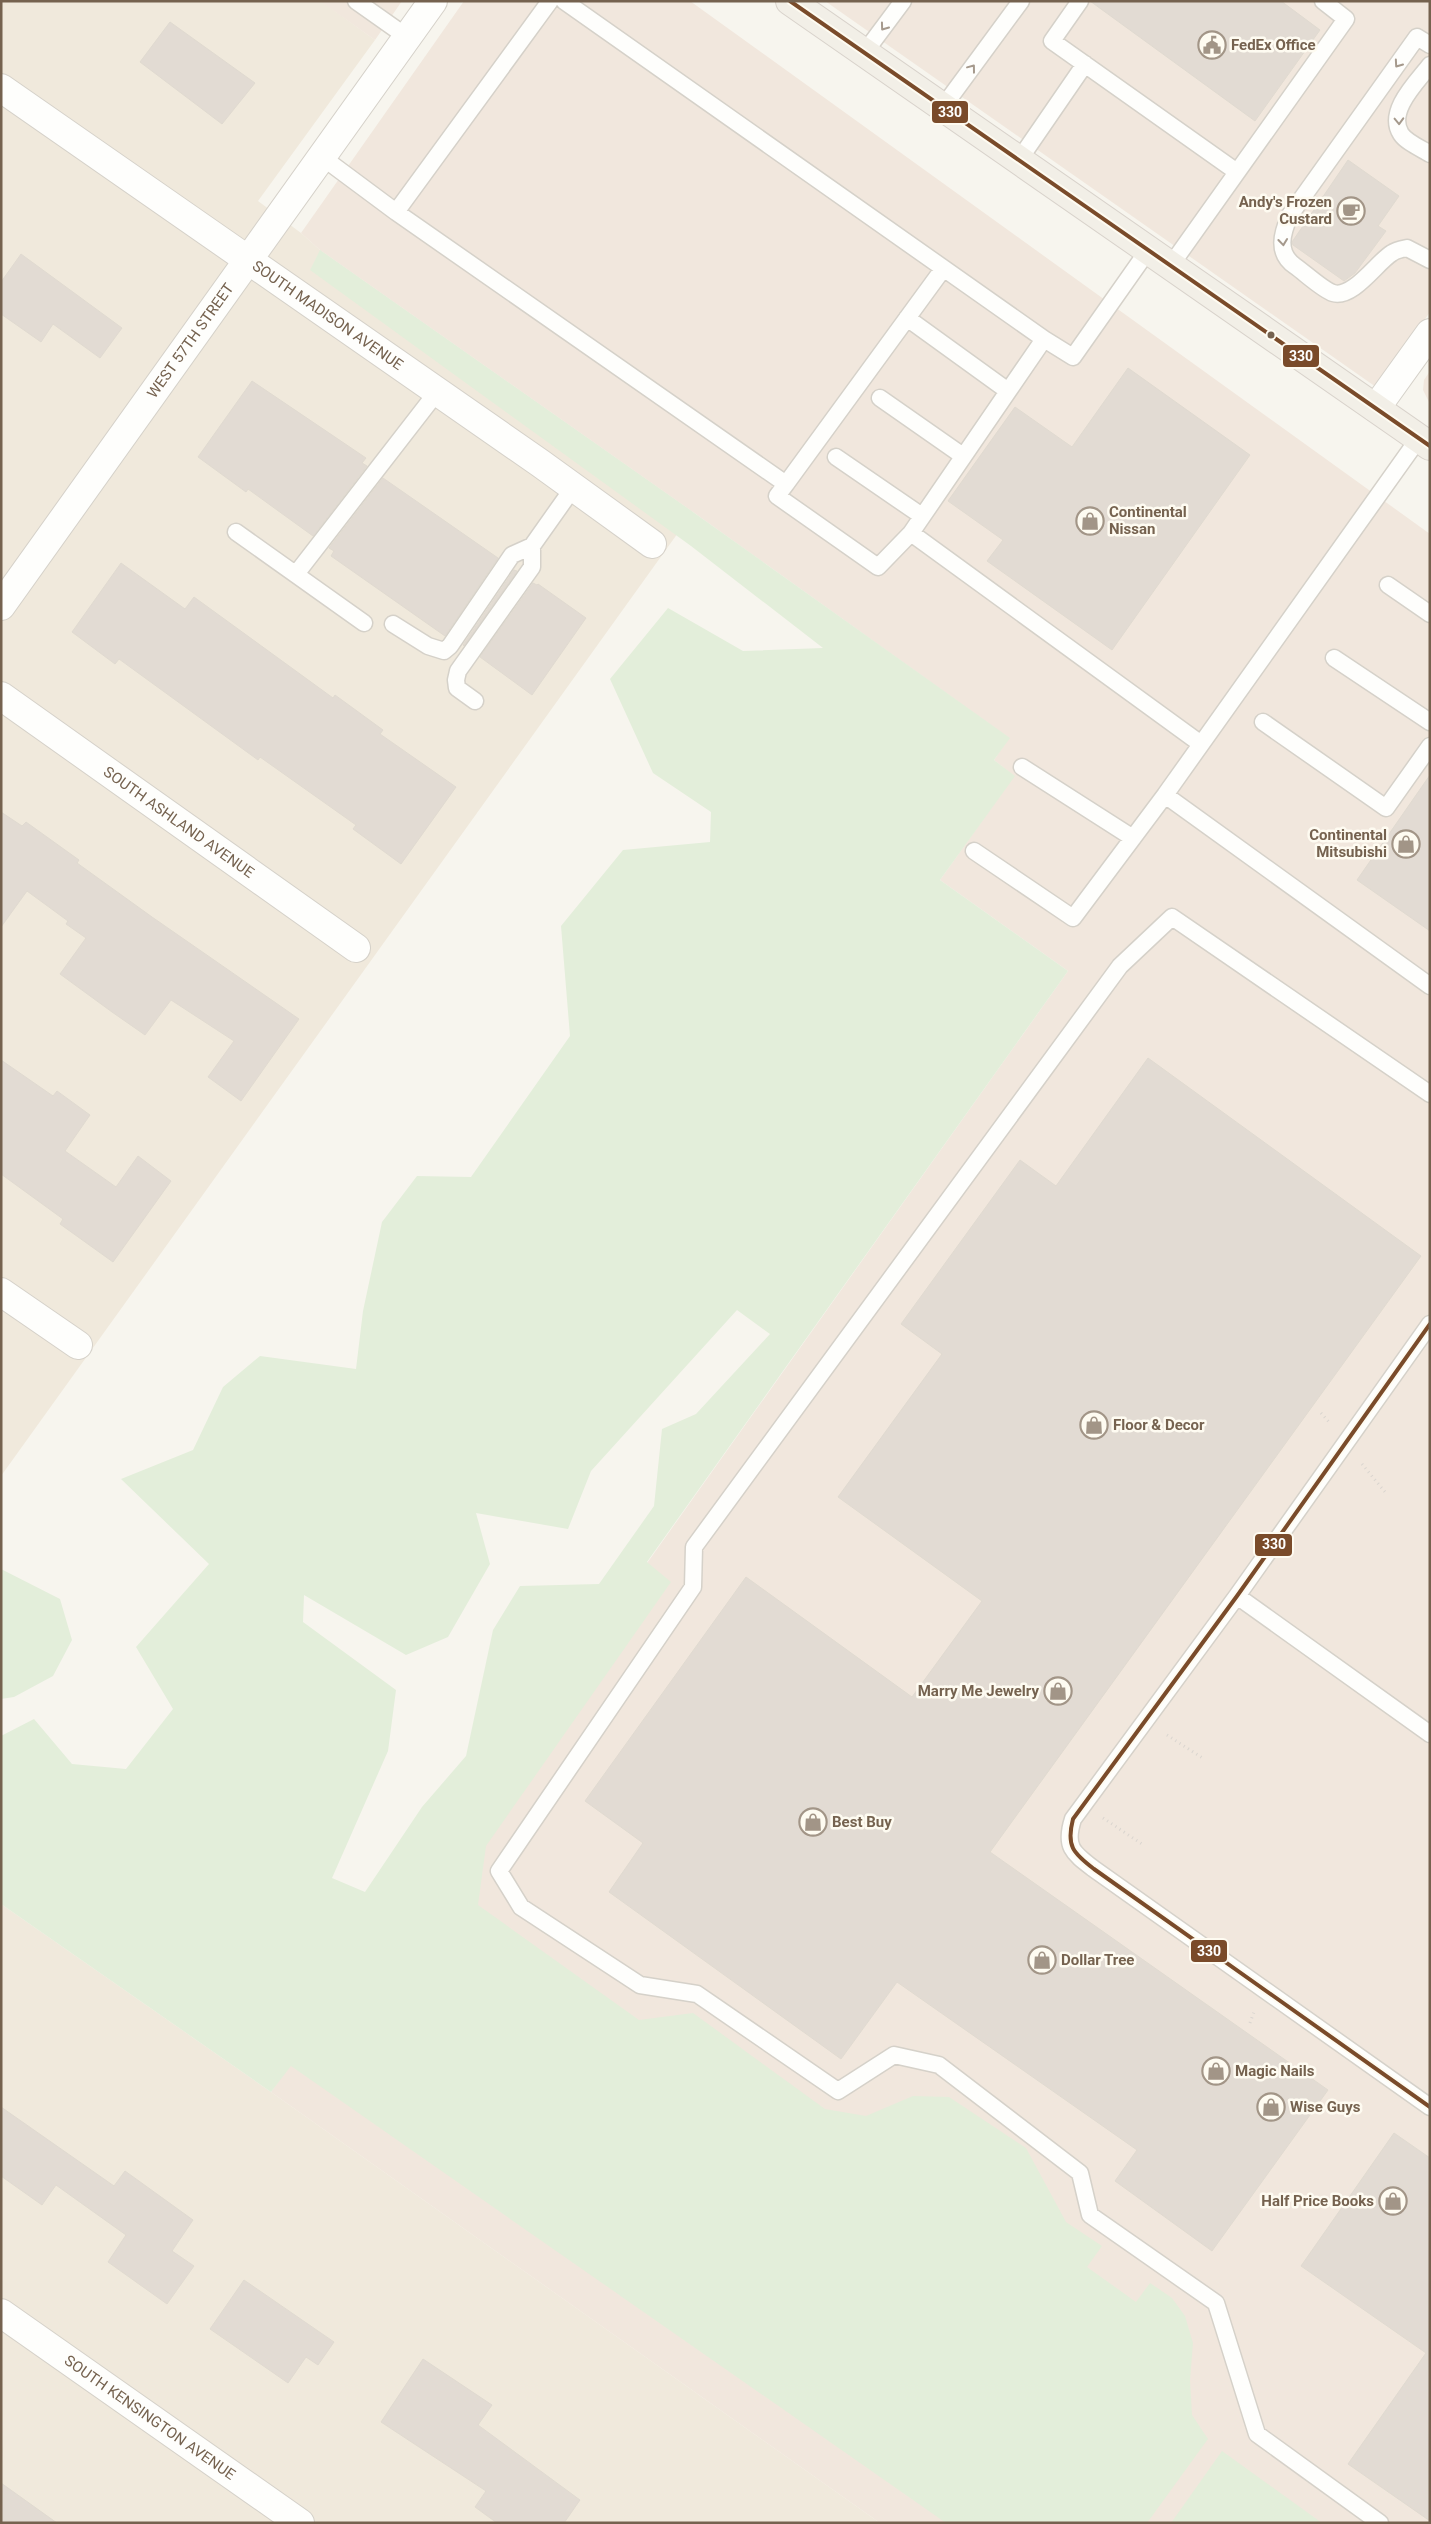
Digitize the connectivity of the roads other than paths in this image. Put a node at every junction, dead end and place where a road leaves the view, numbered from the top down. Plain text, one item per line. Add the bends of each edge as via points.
1 (356, 1) edge
2 (433, 1) edge
3 (550, 1) edge
4 (564, 1) edge
5 (791, 1) edge
6 (903, 1) edge
7 (1022, 1) edge
8 (1080, 1) edge
9 (1322, 1) edge
10 (408, 37) junction
11 (1430, 45) edge
12 (865, 52) junction
13 (1085, 64) junction
14 (1430, 65) edge
15 (1, 88) edge
16 (943, 107) junction
17 (1430, 154) edge
18 (322, 158) junction
19 (1019, 160) junction
20 (1238, 172) junction
21 (396, 212) junction
22 (1149, 250) junction
23 (1430, 260) edge
24 (248, 261) junction
25 (1171, 265) junction
26 (943, 268) junction
27 (907, 318) junction
28 (1430, 333) edge
29 (1044, 340) junction
30 (1008, 391) junction
31 (437, 392) junction
32 (880, 398) dead end
33 (1376, 408) junction
34 (1424, 442) edge
35 (963, 456) junction
36 (836, 457) dead end
37 (786, 484) junction
38 (573, 488) junction
39 (922, 516) junction
40 (236, 532) dead end
41 (911, 533) junction
42 (652, 544) dead end
43 (532, 546) junction
44 (296, 574) junction
45 (1388, 585) dead end
46 (1, 606) edge
47 (1430, 614) edge
48 (364, 623) dead end
49 (393, 624) dead end
50 (1334, 658) dead end
51 (1, 696) edge
52 (475, 701) dead end
53 (1263, 722) dead end
54 (1430, 722) edge
55 (1200, 744) junction
56 (1430, 746) edge
57 (1022, 767) dead end
58 (1165, 795) junction
59 (1133, 838) junction
60 (974, 851) dead end
61 (356, 948) dead end
62 (1430, 986) edge
63 (1430, 1094) edge
64 (1, 1292) edge
65 (1430, 1324) edge
66 (78, 1346) dead end
67 (1237, 1596) junction
68 (1430, 1734) edge
69 (1430, 2107) edge
70 (1, 2312) edge
71 (300, 2523) edge
72 (1380, 2523) edge

1 - 10 lane
2 - 10 street, WEST 57TH STREET
3 - 21 lane
4 - 26 lane
5 - 12 main road
6 -> 12 lane
16 -> 7 lane
8 - 13 lane via 1052,41
9 - 20 lane via 1346,19
10 - 18 street, WEST 57TH STREET
11 -> 23 lane via 1417,37 1290,215 1282,234 1284,253 1290,262 1333,293 1344,293 1393,253 1407,248
12 - 16 main road
13 - 19 lane
13 - 20 lane
14 -> 17 lane via 1400,106 1397,121 1401,134
15 - 24 street, SOUTH MADISON AVENUE
16 - 19 main road
18 - 21 lane
18 - 24 street, WEST 57TH STREET
19 - 22 main road
20 - 25 lane
21 - 37 lane
22 - 25 main road
22 - 29 lane via 1073,357
24 - 31 street, SOUTH MADISON AVENUE
24 - 46 street, WEST 57TH STREET
25 - 33 main road
26 - 27 lane
26 - 29 lane
27 - 30 lane
27 - 37 lane
28 - 33 street
29 - 30 lane
30 - 35 lane
31 - 38 street, SOUTH MADISON AVENUE
31 - 44 lane
32 - 35 lane
33 - 34 main road
34 - 55 lane
35 - 39 lane
36 - 39 lane
37 - 41 lane via 777,496 878,568
38 - 42 street, SOUTH MADISON AVENUE
38 - 43 lane
39 - 41 lane
40 - 44 lane
41 - 55 lane
43 - 49 lane via 512,556 444,651 428,646
43 - 52 lane via 532,567 458,671 458,688
44 - 48 lane
45 - 47 lane
50 - 54 lane
51 - 61 street, SOUTH ASHLAND AVENUE
53 - 56 lane via 1386,808
55 - 58 lane
57 - 59 lane
58 - 59 lane
58 - 62 lane
59 - 60 lane via 1073,918
63 - 72 lane via 1172,917 1120,966 694,1547 693,1586 499,1871 521,1908 640,1985 697,1994 838,2092 894,2055 939,2065 1080,2173 1090,2215 1216,2303 1257,2434
64 - 66 street
65 - 67 lane
67 - 68 lane
67 - 69 lane via 1072,1819 1068,1835 1070,1845 1077,1856 1094,1869
70 - 71 street, SOUTH KENSINGTON AVENUE

